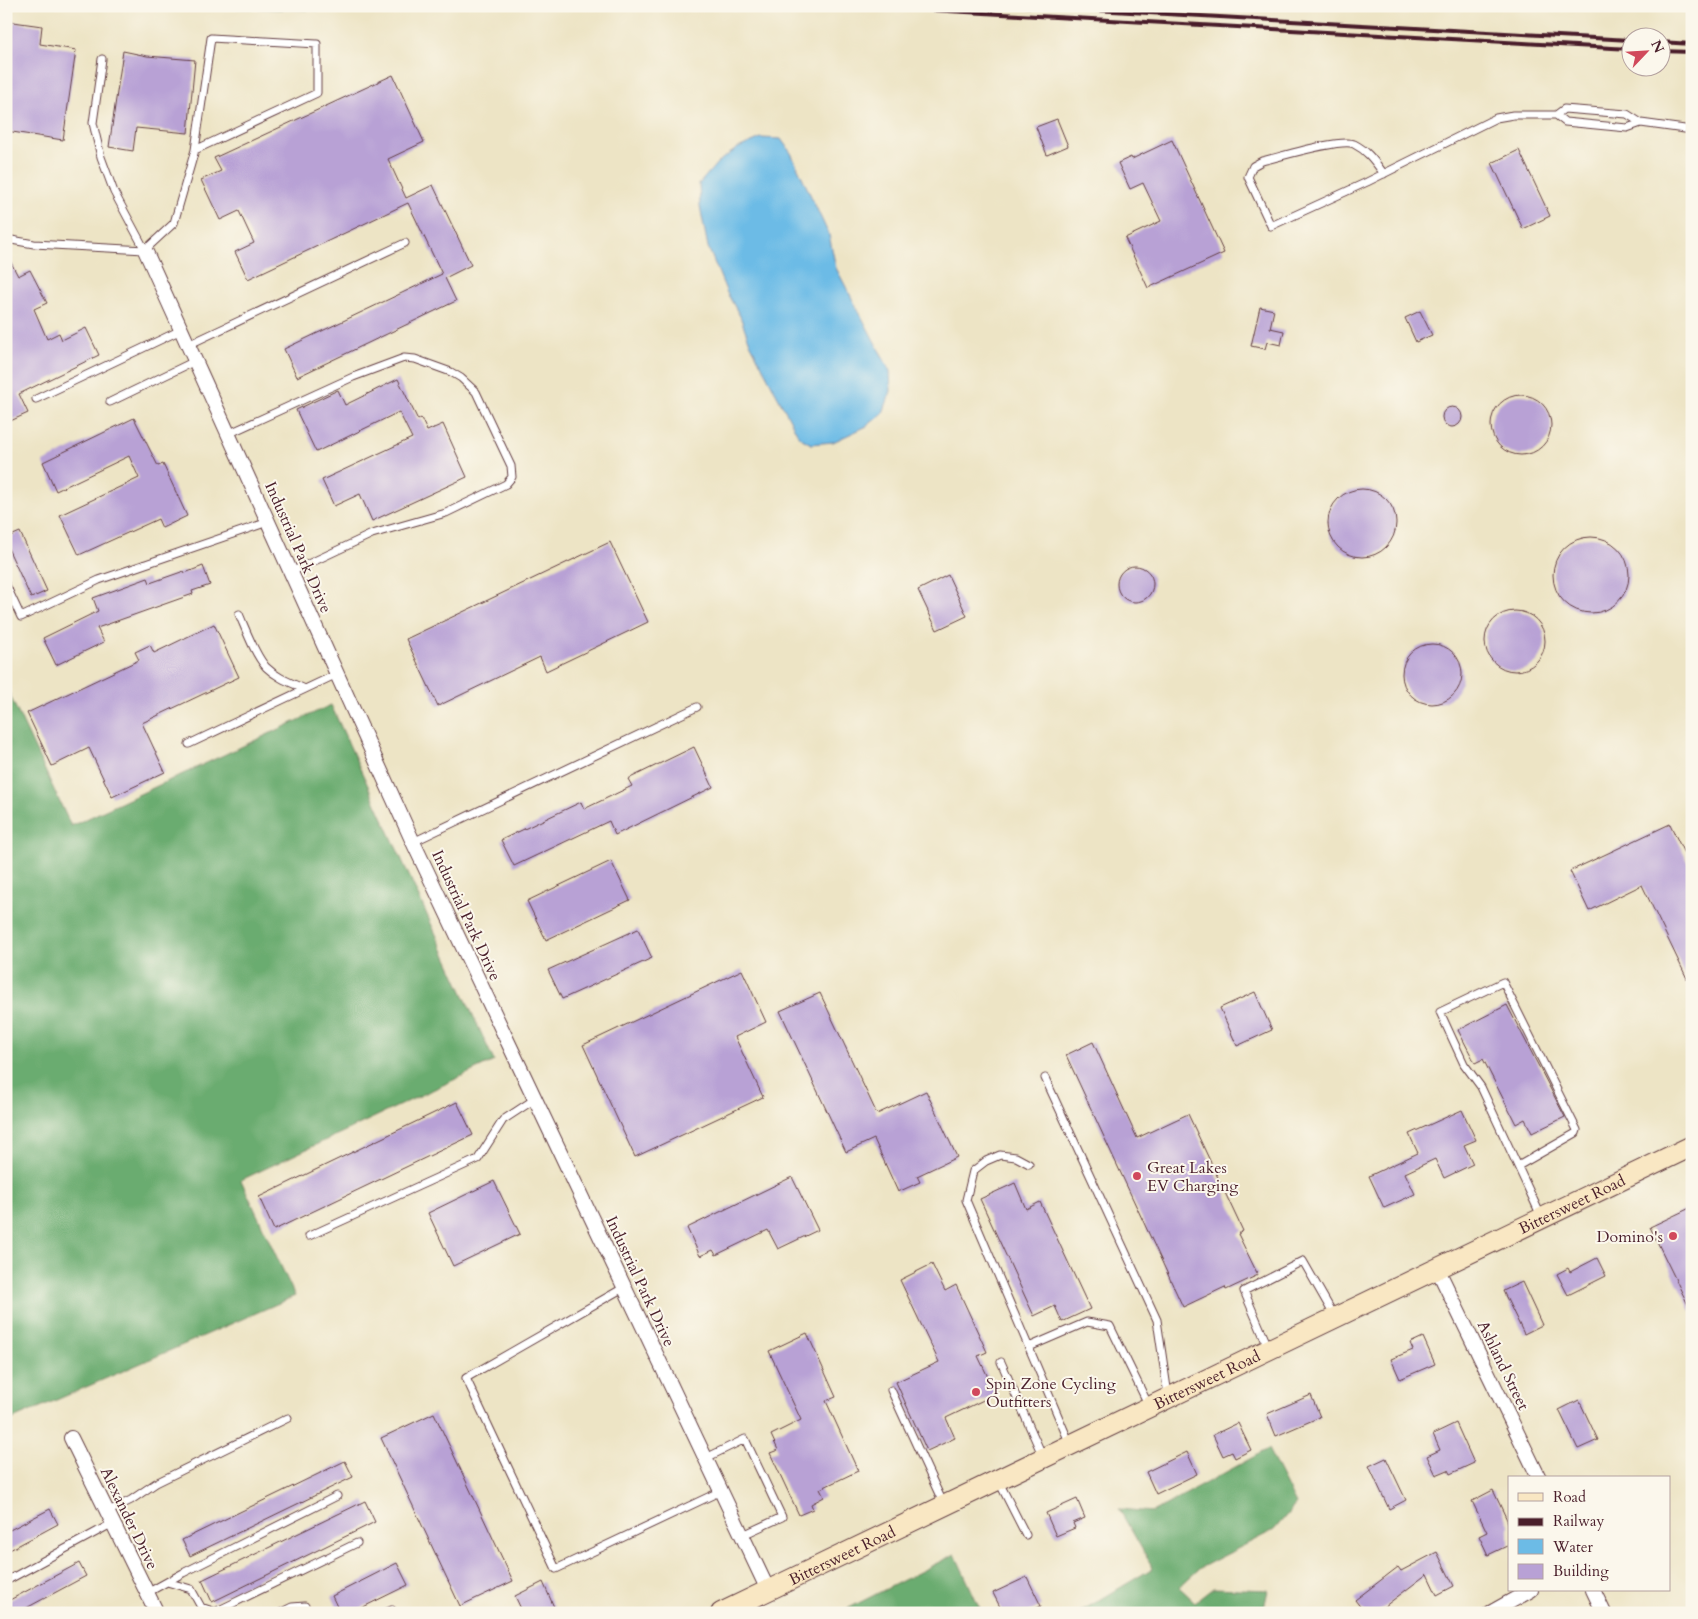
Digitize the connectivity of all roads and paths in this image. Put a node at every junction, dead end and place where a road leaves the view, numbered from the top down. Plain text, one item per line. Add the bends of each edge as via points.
1 (102, 59) dead end
2 (1556, 115) junction
3 (1641, 123) junction
4 (1692, 130) edge
5 (195, 150) junction
6 (1384, 174) junction
7 (6, 239) edge
8 (405, 243) dead end
9 (145, 250) junction
10 (181, 330) junction
11 (188, 345) junction
12 (195, 362) junction
13 (36, 399) dead end
14 (110, 402) dead end
15 (228, 434) junction
16 (268, 522) junction
17 (290, 572) junction
18 (6, 585) edge
19 (239, 614) dead end
20 (337, 674) junction
21 (305, 689) junction
22 (697, 707) dead end
23 (189, 744) dead end
24 (413, 842) junction
25 (1045, 1078) dead end
26 (535, 1099) junction
27 (1692, 1146) edge
28 (1029, 1164) dead end
29 (1518, 1166) junction
30 (1542, 1218) junction
31 (309, 1236) dead end
32 (1437, 1268) junction
33 (625, 1288) junction
34 (1335, 1317) junction
35 (1029, 1347) junction
36 (1269, 1349) junction
37 (1001, 1362) dead end
38 (891, 1390) dead end
39 (1168, 1398) junction
40 (1150, 1407) junction
41 (288, 1418) dead end
42 (71, 1438) dead end
43 (1070, 1445) junction
44 (706, 1458) junction
45 (1043, 1458) junction
46 (1538, 1476) edge
47 (998, 1480) junction
48 (721, 1491) junction
49 (337, 1496) dead end
50 (944, 1505) junction
51 (110, 1518) junction
52 (743, 1535) junction
53 (1026, 1535) dead end
54 (357, 1543) dead end
55 (6, 1581) edge
56 (167, 1582) junction
57 (768, 1590) junction
58 (147, 1592) junction
59 (1527, 1592) edge
60 (1595, 1592) edge
61 (730, 1611) edge
62 (156, 1613) edge
63 (280, 1613) edge
64 (308, 1613) edge
65 (1490, 1613) edge
66 (1604, 1613) edge

1 - 9 lane via 93,123 114,192
2 - 3 lane via 1565,122 1581,124 1627,128
2 - 3 lane via 1564,109 1627,114
2 - 6 lane via 1496,118
3 - 4 lane
5 - 5 lane via 211,38 317,44 317,92
5 - 9 lane via 174,223
6 - 6 lane via 1271,226 1248,177 1253,166 1262,161 1338,143 1352,143 1368,153
7 - 9 lane via 34,244
8 - 11 lane
9 - 10 street, Industrial Park Drive
10 - 11 street, Industrial Park Drive
10 - 13 lane
11 - 12 street, Industrial Park Drive
12 - 14 lane
12 - 15 street, Industrial Park Drive
15 - 16 street, Industrial Park Drive
15 - 17 lane via 353,377 404,358 415,359 451,372 476,392 511,466 512,477 506,484 487,494 446,513 372,534
16 - 17 street, Industrial Park Drive
16 - 18 lane via 99,580 21,617
17 - 20 street, Industrial Park Drive
19 - 21 lane via 266,668
20 - 21 lane
20 - 24 street, Industrial Park Drive
21 - 23 lane
22 - 24 lane
24 - 26 street, Industrial Park Drive
25 - 39 lane via 1157,1320
26 - 31 lane via 503,1120 478,1159
26 - 33 street, Industrial Park Drive
27 - 30 street, Bittersweet Road
28 - 35 lane via 1016,1156 1000,1155 986,1161 973,1171 966,1200
29 - 29 lane via 1481,1087 1464,1064 1440,1012 1503,982 1577,1130
29 - 30 lane
30 - 32 street, Bittersweet Road
32 - 34 street, Bittersweet Road
32 - 46 street, Ashland Street
33 - 44 street, Industrial Park Drive
33 - 48 lane via 466,1378 556,1569
34 - 36 street, Bittersweet Road
34 - 36 lane via 1303,1261 1244,1291
35 - 40 lane via 1087,1322 1110,1326
35 - 43 lane
36 - 39 street, Bittersweet Road
37 - 45 lane
38 - 50 lane
39 - 40 street, Bittersweet Road
40 - 43 street, Bittersweet Road
41 - 51 lane via 156,1483
42 - 51 street, Alexander Drive
43 - 45 street, Bittersweet Road
44 - 48 street, Industrial Park Drive
44 - 52 lane via 745,1439 782,1517
45 - 47 street, Bittersweet Road
47 - 50 street, Bittersweet Road
47 - 53 lane
48 - 52 street, Industrial Park Drive
49 - 56 lane
50 - 57 street, Bittersweet Road
51 - 55 lane
51 - 58 street, Alexander Drive
52 - 57 street, Industrial Park Drive
54 - 56 lane via 215,1612 201,1607 192,1589
56 - 58 lane
57 - 61 street, Bittersweet Road
58 - 62 street, Alexander Drive
59 - 65 street
60 - 66 street
63 - 64 lane via 292,1607 305,1606

